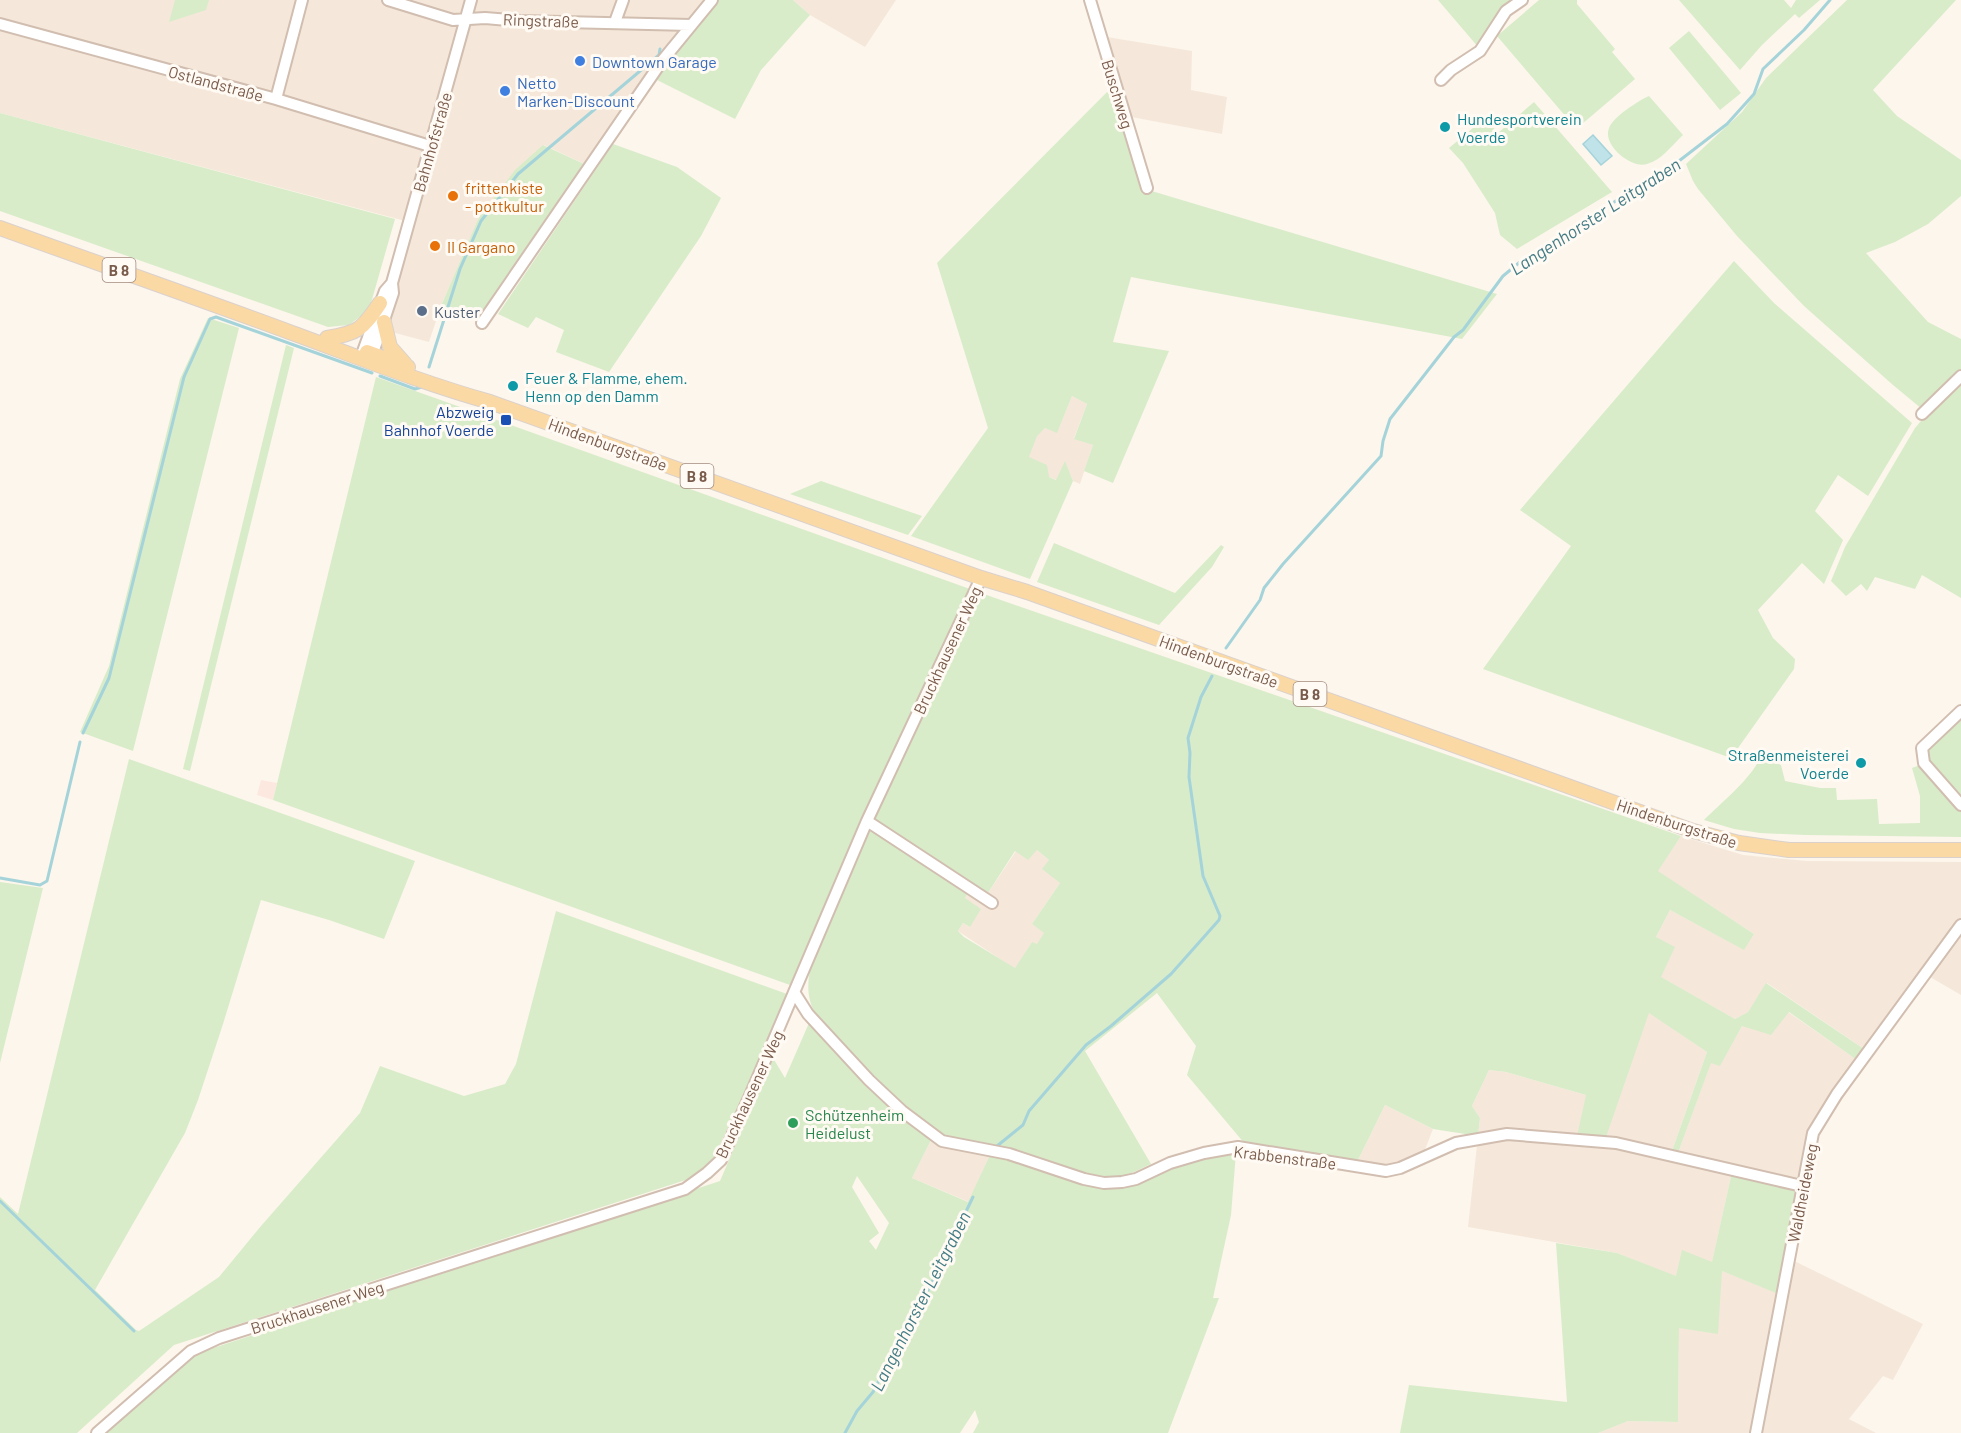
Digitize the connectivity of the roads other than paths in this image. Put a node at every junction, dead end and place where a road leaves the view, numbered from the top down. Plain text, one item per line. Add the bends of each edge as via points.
1 (302, 0) edge
2 (388, 0) edge
3 (471, 0) edge
4 (623, 0) edge
5 (712, 0) edge
6 (1090, 0) edge
7 (1522, 0) edge
8 (466, 18) junction
9 (615, 22) junction
10 (0, 24) edge
11 (691, 25) junction
12 (1441, 80) dead end
13 (276, 99) junction
14 (430, 146) junction
15 (1147, 188) dead end
16 (0, 228) edge
17 (392, 283) junction
18 (380, 303) junction
19 (238, 313) junction
20 (384, 322) junction
21 (482, 323) dead end
22 (327, 338) junction
23 (367, 356) junction
24 (409, 367) junction
25 (1961, 376) edge
26 (490, 402) junction
27 (1922, 414) dead end
28 (981, 578) junction
29 (1961, 711) edge
30 (1961, 805) edge
31 (867, 822) junction
32 (1961, 850) edge
33 (992, 903) dead end
34 (1961, 925) edge
35 (794, 992) junction
36 (1803, 1186) junction
37 (97, 1433) edge
38 (1756, 1433) edge

1 - 13 street
2 - 8 street, Ringstraße via 453,20
3 - 8 street, Bahnhofstraße
4 - 9 street
5 - 11 street
6 - 15 street, Buschweg
7 - 12 street via 1506,11 1480,51
8 - 9 street, Ringstraße
8 - 14 street, Bahnhofstraße
9 - 11 street, Ringstraße
10 - 13 street, Ostlandstraße
11 - 21 street via 662,61
13 - 14 street, Ostlandstraße
14 - 17 street, Bahnhofstraße
16 - 19 main road, Hindenburgstraße / B 8
17 - 18 street, Bahnhofstraße
17 - 20 street, Bahnhofstraße
18 - 22 main road via 354,333
18 - 23 street, Bahnhofstraße
19 - 22 main road, Hindenburgstraße / B 8
19 - 23 main road, Hindenburgstraße / B 8
20 - 23 street, Bahnhofstraße
20 - 24 main road via 390,347
22 - 23 main road, Hindenburgstraße / B 8
23 - 24 main road, Hindenburgstraße / B 8
23 - 26 main road, Hindenburgstraße / B 8 via 442,388
24 - 26 main road, Hindenburgstraße / B 8 via 447,380
25 - 27 street
26 - 28 main road, Hindenburgstraße / B 8
28 - 31 street, Bruckhausener Weg
28 - 32 main road, Hindenburgstraße / B 8 via 1717,838 1789,850
29 - 30 street via 1922,748 1924,763
31 - 33 street
31 - 35 street, Bruckhausener Weg
34 - 36 street, Waldheideweg via 1826,1110 1813,1133
35 - 36 street, Krabbenstraße via 808,1014 869,1080 942,1141 1009,1154 1084,1179 1122,1182 1170,1163 1238,1147 1386,1171 1456,1143 1507,1134 1616,1143
35 - 37 street, Bruckhausener Weg via 721,1160 685,1190 219,1338 191,1352
36 - 38 street, Waldheideweg

